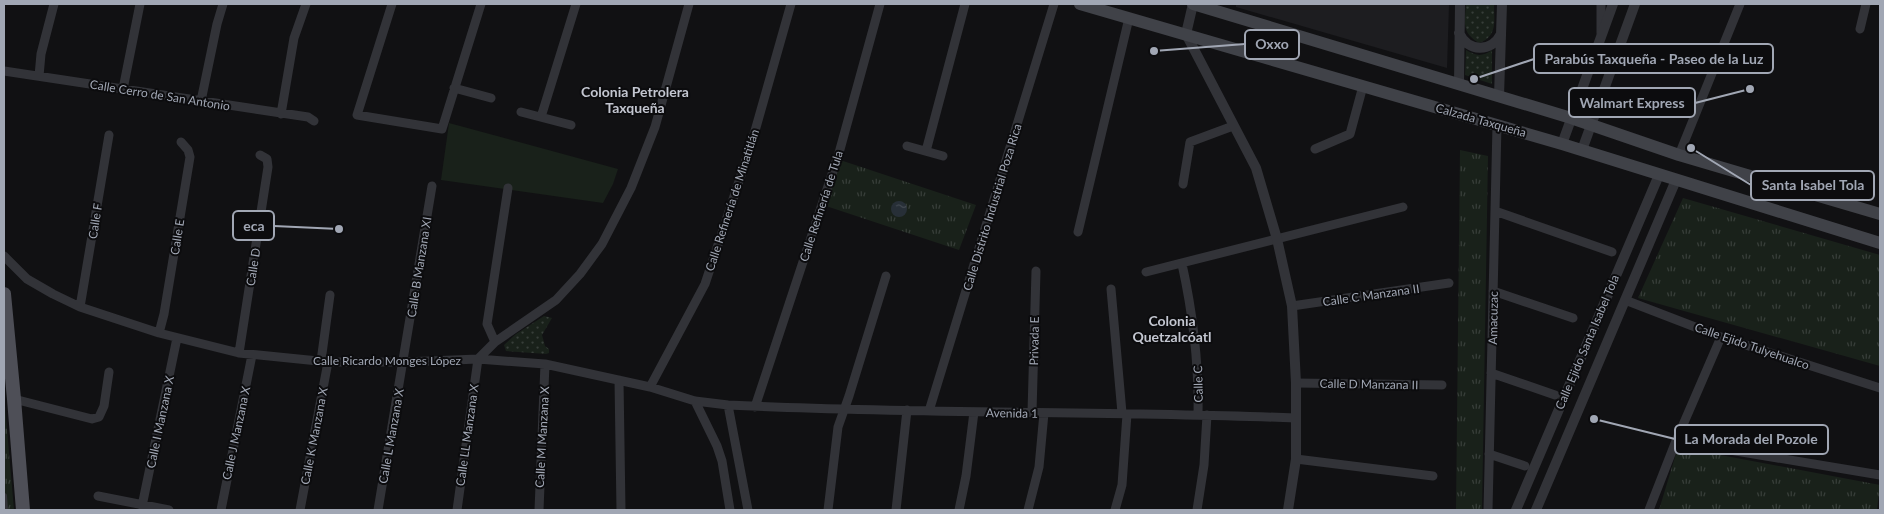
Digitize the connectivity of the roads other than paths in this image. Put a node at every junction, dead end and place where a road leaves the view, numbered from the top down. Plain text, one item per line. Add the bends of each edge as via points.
1 (54, 4) edge
2 (140, 4) edge
3 (223, 4) edge
4 (306, 4) edge
5 (392, 4) edge
6 (481, 4) edge
7 (576, 4) edge
8 (689, 4) edge
9 (791, 4) edge
10 (880, 4) edge
11 (965, 4) edge
12 (1054, 4) edge
13 (1080, 4) edge
14 (1193, 4) edge
15 (1460, 4) edge
16 (1502, 4) edge
17 (1601, 4) edge
18 (1613, 4) edge
19 (1635, 4) edge
20 (1740, 4) edge
21 (1866, 4) edge
22 (1227, 8) edge
23 (1129, 18) junction
24 (1860, 28) dead end
25 (1459, 33) junction
26 (1186, 34) junction
27 (1501, 34) junction
28 (1601, 35) junction
29 (1594, 53) junction
30 (1614, 61) junction
31 (4, 71) edge
32 (39, 76) junction
33 (1458, 84) junction
34 (1363, 86) junction
35 (123, 88) junction
36 (454, 88) junction
37 (1499, 96) junction
38 (491, 98) dead end
39 (201, 101) junction
40 (521, 112) dead end
41 (281, 114) junction
42 (541, 117) junction
43 (1571, 118) junction
44 (314, 121) dead end
45 (1591, 124) junction
46 (571, 125) dead end
47 (1497, 125) junction
48 (1233, 126) junction
49 (109, 135) dead end
50 (181, 142) dead end
51 (1562, 144) junction
52 (907, 146) dead end
53 (1315, 149) dead end
54 (1582, 150) junction
55 (926, 151) junction
56 (260, 154) dead end
57 (1679, 155) junction
58 (943, 156) dead end
59 (1659, 175) junction
60 (1676, 180) junction
61 (1183, 184) dead end
62 (432, 186) dead end
63 (508, 188) dead end
64 (1403, 207) dead end
65 (1495, 211) junction
66 (1880, 214) edge
67 (1078, 232) dead end
68 (1277, 239) junction
69 (1880, 243) edge
70 (1612, 252) dead end
71 (4, 256) edge
72 (1182, 264) junction
73 (1036, 270) dead end
74 (1146, 272) dead end
75 (886, 276) dead end
76 (1449, 283) dead end
77 (1111, 289) dead end
78 (1493, 291) junction
79 (4, 294) edge
80 (330, 295) dead end
81 (1625, 300) junction
82 (1292, 306) junction
83 (80, 307) junction
84 (1573, 318) dead end
85 (159, 333) junction
86 (1721, 337) junction
87 (178, 338) junction
88 (495, 342) junction
89 (239, 353) junction
90 (252, 355) junction
91 (478, 359) junction
92 (325, 362) junction
93 (404, 362) junction
94 (545, 364) junction
95 (109, 372) dead end
96 (1491, 373) junction
97 (618, 380) junction
98 (1296, 383) junction
99 (1442, 385) dead end
100 (650, 386) junction
101 (1880, 388) edge
102 (1555, 395) dead end
103 (14, 399) junction
104 (695, 401) junction
105 (728, 405) junction
106 (756, 407) junction
107 (845, 408) junction
108 (907, 410) junction
109 (929, 410) junction
110 (974, 412) junction
111 (1032, 412) junction
112 (1044, 413) junction
113 (1124, 414) junction
114 (1203, 415) junction
115 (1296, 418) junction
116 (1676, 441) junction
117 (1489, 454) junction
118 (1296, 460) junction
119 (1525, 466) dead end
120 (1433, 476) dead end
121 (1880, 476) edge
122 (4, 496) edge
123 (98, 496) dead end
124 (142, 506) junction
125 (5, 510) edge
126 (23, 510) edge
127 (169, 510) edge
128 (220, 510) edge
129 (300, 510) edge
130 (378, 510) edge
131 (457, 510) edge
132 (539, 510) edge
133 (621, 510) edge
134 (730, 510) edge
135 (748, 510) edge
136 (828, 510) edge
137 (896, 510) edge
138 (959, 510) edge
139 (1028, 510) edge
140 (1115, 510) edge
141 (1197, 510) edge
142 (1288, 510) edge
143 (1488, 510) edge
144 (1516, 510) edge
145 (1536, 510) edge
146 (1649, 510) edge

1 - 32 street via 41,54
2 - 35 street
3 - 39 street
4 - 41 street via 294,38
5 - 36 street via 358,115 442,129
6 - 36 street
7 - 42 street
8 - 88 street via 654,127 631,188 602,244 556,300
9 - 100 street, Calle Refinería de Minatitlán via 751,145 705,284
10 - 106 street, Calle Refinería de Tula via 839,153
11 - 55 street
12 - 109 street, Calle Distrito Industrial Poza Rica
13 - 23 main road, Calzada Taxqueña
14 - 22 main road
14 - 26 street
15 - 25 street
16 - 27 street
17 - 28 street
18 - 28 street
19 - 30 street
20 - 57 street
21 - 24 street
22 - 33 main road
23 - 26 main road, Calzada Taxqueña
23 - 67 street
25 - 27 street via 1470,46 1480,48 1491,46
25 - 33 street
26 - 34 main road, Calzada Taxqueña
26 - 48 street
27 - 37 street
28 - 29 street
29 - 30 street
29 - 43 street
30 - 45 street
31 - 32 street, Calle Cerro de San Antonio
32 - 35 street, Calle Cerro de San Antonio
33 - 37 main road
34 - 47 main road, Calzada Taxqueña
34 - 53 street via 1350,134
35 - 39 street, Calle Cerro de San Antonio
36 - 38 street
37 - 43 main road
39 - 41 street, Calle Cerro de San Antonio
40 - 42 street
41 - 44 street, Calle Cerro de San Antonio via 308,117
42 - 46 street
43 - 45 main road
43 - 51 street
45 - 54 street
45 - 57 main road
47 - 51 main road, Calzada Taxqueña
47 - 65 street, Amacuzac
48 - 61 street via 1190,142
48 - 68 street via 1256,168
49 - 83 street, Calle F
50 - 85 street, Calle E via 190,157
51 - 54 main road, Calzada Taxqueña
52 - 55 street
54 - 59 main road, Calzada Taxqueña
55 - 58 street
56 - 89 street, Calle D via 268,159 268,167
57 - 66 main road
59 - 60 main road, Calzada Taxqueña
59 - 144 street, Calle Ejido Santa Isabel Tola
60 - 69 main road, Calzada Taxqueña
60 - 81 street, Calle Ejido Santa Isabel Tola
62 - 93 street, Calle B Manzana XI
63 - 88 street via 487,324
64 - 68 street
65 - 70 street
65 - 78 street, Amacuzac
68 - 72 street
68 - 82 street
71 - 83 street, Calle Ricardo Monges López via 27,279
72 - 74 street
72 - 114 street, Calle C via 1198,358
73 - 111 street, Privada E
75 - 107 street
76 - 82 street, Calle C Manzana II
77 - 113 street
78 - 84 street
78 - 96 street, Amacuzac
79 - 103 main road
80 - 92 street
81 - 86 street, Calle Ejido Tulyehualco
81 - 145 street, Calle Ejido Santa Isabel Tola
82 - 98 street
83 - 85 street, Calle Ricardo Monges López
85 - 87 street, Calle Ricardo Monges López
86 - 101 street, Calle Ejido Tulyehualco
86 - 116 street
87 - 89 street, Calle Ricardo Monges López
87 - 124 street, Calle I Manzana X
88 - 91 street
89 - 90 street, Calle Ricardo Monges López
90 - 92 street, Calle Ricardo Monges López
90 - 128 street, Calle J Manzana X
91 - 93 street, Calle Ricardo Monges López
91 - 94 street, Calle Ricardo Monges López
91 - 131 street, Calle LL Manzana X
92 - 93 street, Calle Ricardo Monges López
92 - 129 street, Calle K Manzana X
93 - 130 street, Calle L Manzana X
94 - 97 street, Calle Ricardo Monges López
94 - 132 street, Calle M Manzana X
95 - 103 street via 99,418 92,419
96 - 102 street
96 - 117 street, Amacuzac
97 - 100 street, Calle Ricardo Monges López
97 - 133 street
98 - 99 street, Calle D Manzana II
98 - 115 street
100 - 104 street, Calle Ricardo Monges López
103 - 126 main road
104 - 105 street, Calle Ricardo Monges López
104 - 134 street via 719,454
105 - 106 street, Avenida 1
105 - 135 street
106 - 107 street, Avenida 1
107 - 108 street, Avenida 1
107 - 136 street via 838,427
108 - 109 street, Avenida 1
108 - 137 street
109 - 110 street, Avenida 1
110 - 111 street, Avenida 1
110 - 138 street
111 - 112 street, Avenida 1
112 - 113 street, Avenida 1
112 - 139 street via 1039,467
113 - 114 street, Avenida 1
113 - 140 street via 1122,485
114 - 115 street, Avenida 1
114 - 141 street, Calle C via 1204,466
115 - 118 street
116 - 121 street
116 - 146 street
117 - 119 street
117 - 143 street, Amacuzac
118 - 120 street
118 - 142 street
122 - 125 street
123 - 124 street
124 - 127 street

